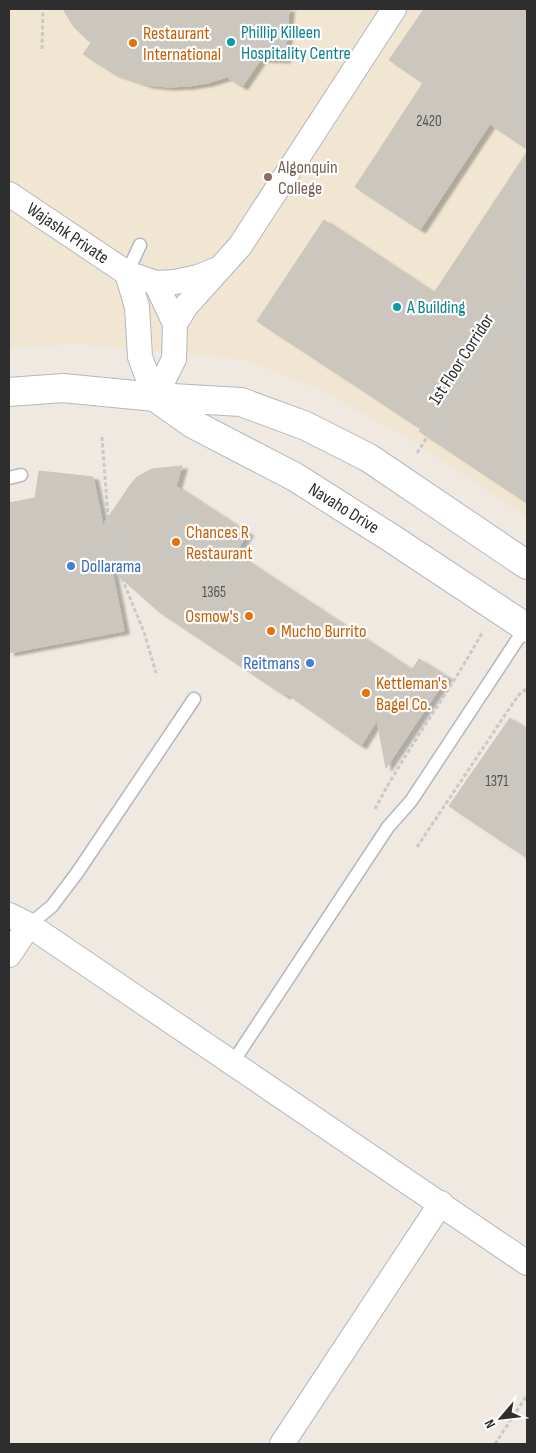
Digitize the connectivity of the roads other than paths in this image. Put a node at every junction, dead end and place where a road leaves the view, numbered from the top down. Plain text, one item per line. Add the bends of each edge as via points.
1 (394, 9) edge
2 (9, 194) edge
3 (140, 245) dead end
4 (219, 268) junction
5 (127, 273) junction
6 (156, 283) junction
7 (176, 324) junction
8 (9, 392) edge
9 (156, 397) junction
10 (527, 565) edge
11 (527, 626) edge
12 (194, 699) dead end
13 (19, 920) edge
14 (9, 955) edge
15 (233, 1062) junction
16 (441, 1203) junction
17 (527, 1263) edge
18 (282, 1444) edge

1 - 4 street via 240,246
2 - 5 street, Wajashk Private
3 - 5 lane
4 - 6 street via 198,277
4 - 7 street via 186,306
5 - 6 street, Wajashk Private
5 - 9 street, Wajashk Private via 137,307 140,357
6 - 7 street
7 - 9 street via 174,359
8 - 9 street via 62,388
9 - 10 street via 241,402 306,426 369,458
9 - 11 street, Navaho Drive via 193,424 295,477
11 - 15 lane via 411,801 388,827
12 - 13 lane via 52,906
13 - 14 street
13 - 15 street
15 - 16 street
16 - 17 street
16 - 18 street

